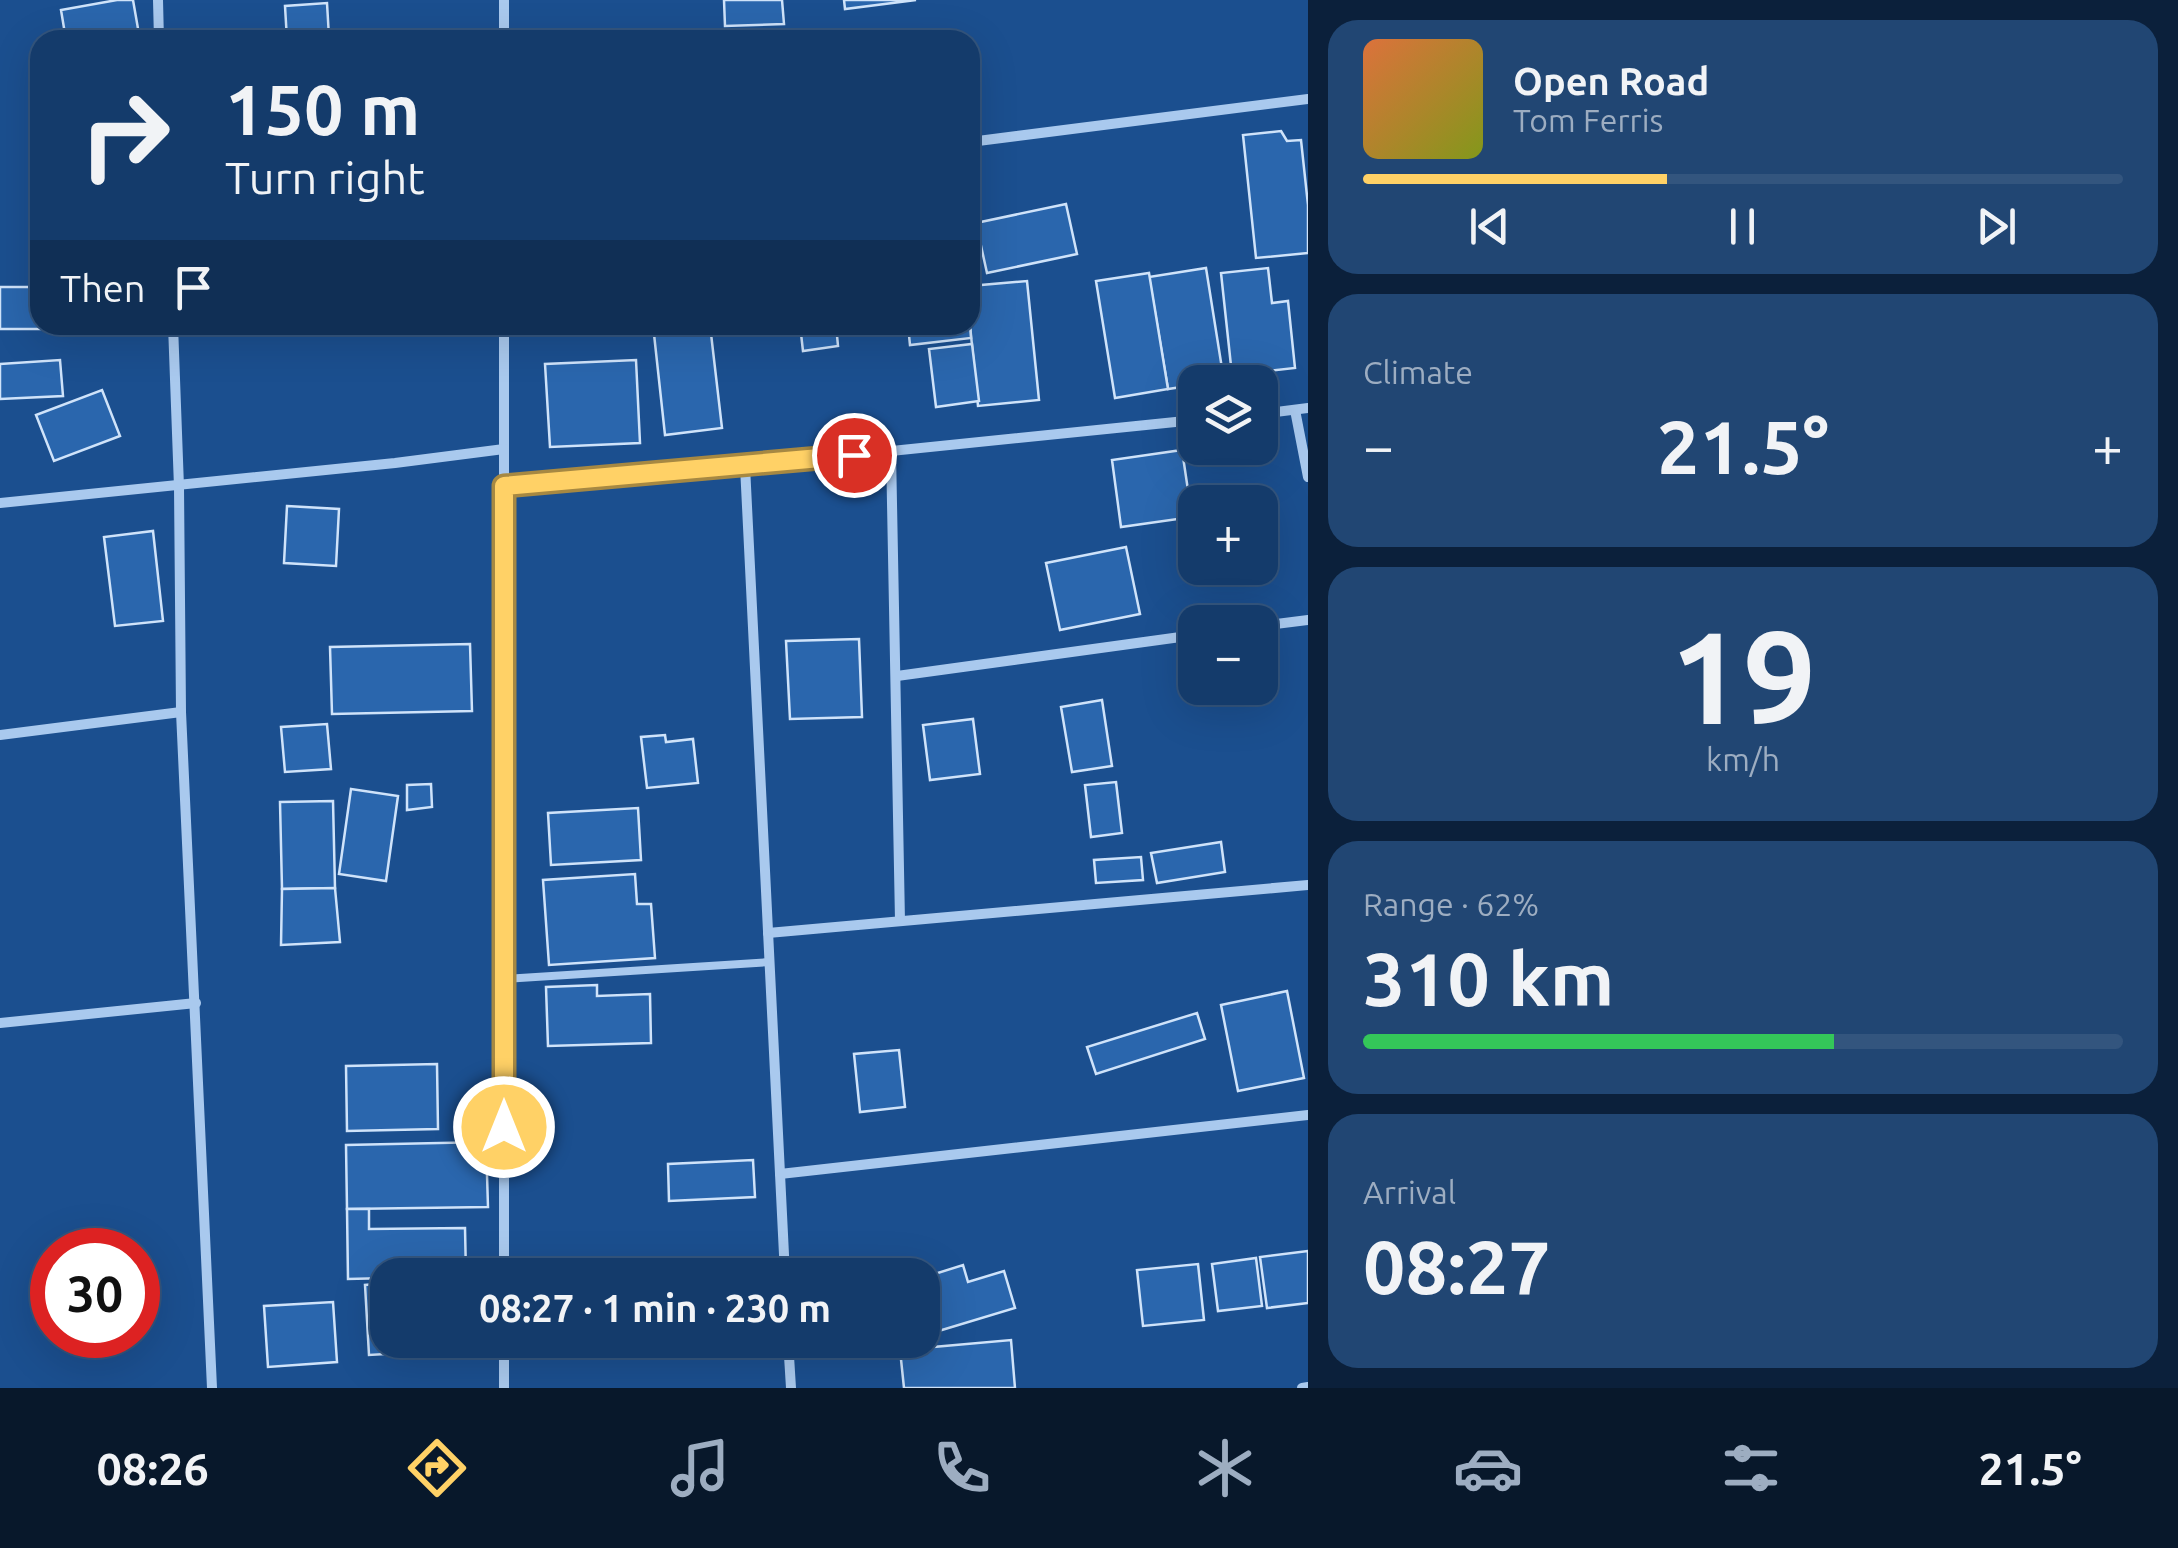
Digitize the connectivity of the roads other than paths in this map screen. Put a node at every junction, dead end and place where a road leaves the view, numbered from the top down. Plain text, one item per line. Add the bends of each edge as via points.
1 (158, 0) edge
2 (504, 0) edge
3 (160, 30) edge
4 (504, 30) edge
5 (1308, 99) edge
6 (980, 141) edge
7 (173, 335) edge
8 (504, 335) edge
9 (1308, 408) edge
10 (1295, 410) junction
11 (1278, 412) edge
12 (1178, 422) edge
13 (504, 449) junction
14 (890, 451) junction
15 (745, 466) junction
16 (1308, 478) edge
17 (504, 486) junction
18 (179, 487) junction
19 (0, 504) edge
20 (1308, 620) edge
21 (1278, 624) edge
22 (1178, 637) edge
23 (897, 676) junction
24 (180, 712) junction
25 (0, 735) edge
26 (1308, 885) edge
27 (900, 921) junction
28 (768, 932) junction
29 (770, 962) junction
30 (504, 979) junction
31 (196, 1003) junction
32 (0, 1023) edge
33 (1308, 1115) edge
34 (780, 1174) junction
35 (504, 1258) edge
36 (784, 1258) edge
37 (504, 1358) edge
38 (789, 1358) edge
39 (212, 1388) edge
40 (504, 1388) edge
41 (790, 1388) edge

1 - 3 street
2 - 4 street
5 - 6 street
7 - 18 street
8 - 13 street
9 - 10 street
10 - 11 street
10 - 16 street
12 - 14 street
13 - 17 street
13 - 18 street
14 - 15 street
14 - 23 street
15 - 17 street
15 - 28 street
17 - 30 street
18 - 19 street
18 - 24 street
20 - 21 street
22 - 23 street
23 - 27 street
24 - 25 street
24 - 31 street
26 - 27 street
27 - 28 street
28 - 29 street
29 - 30 lane
29 - 34 street
30 - 35 street
31 - 32 street
31 - 39 street
33 - 34 street
34 - 36 street
37 - 40 street
38 - 41 street

